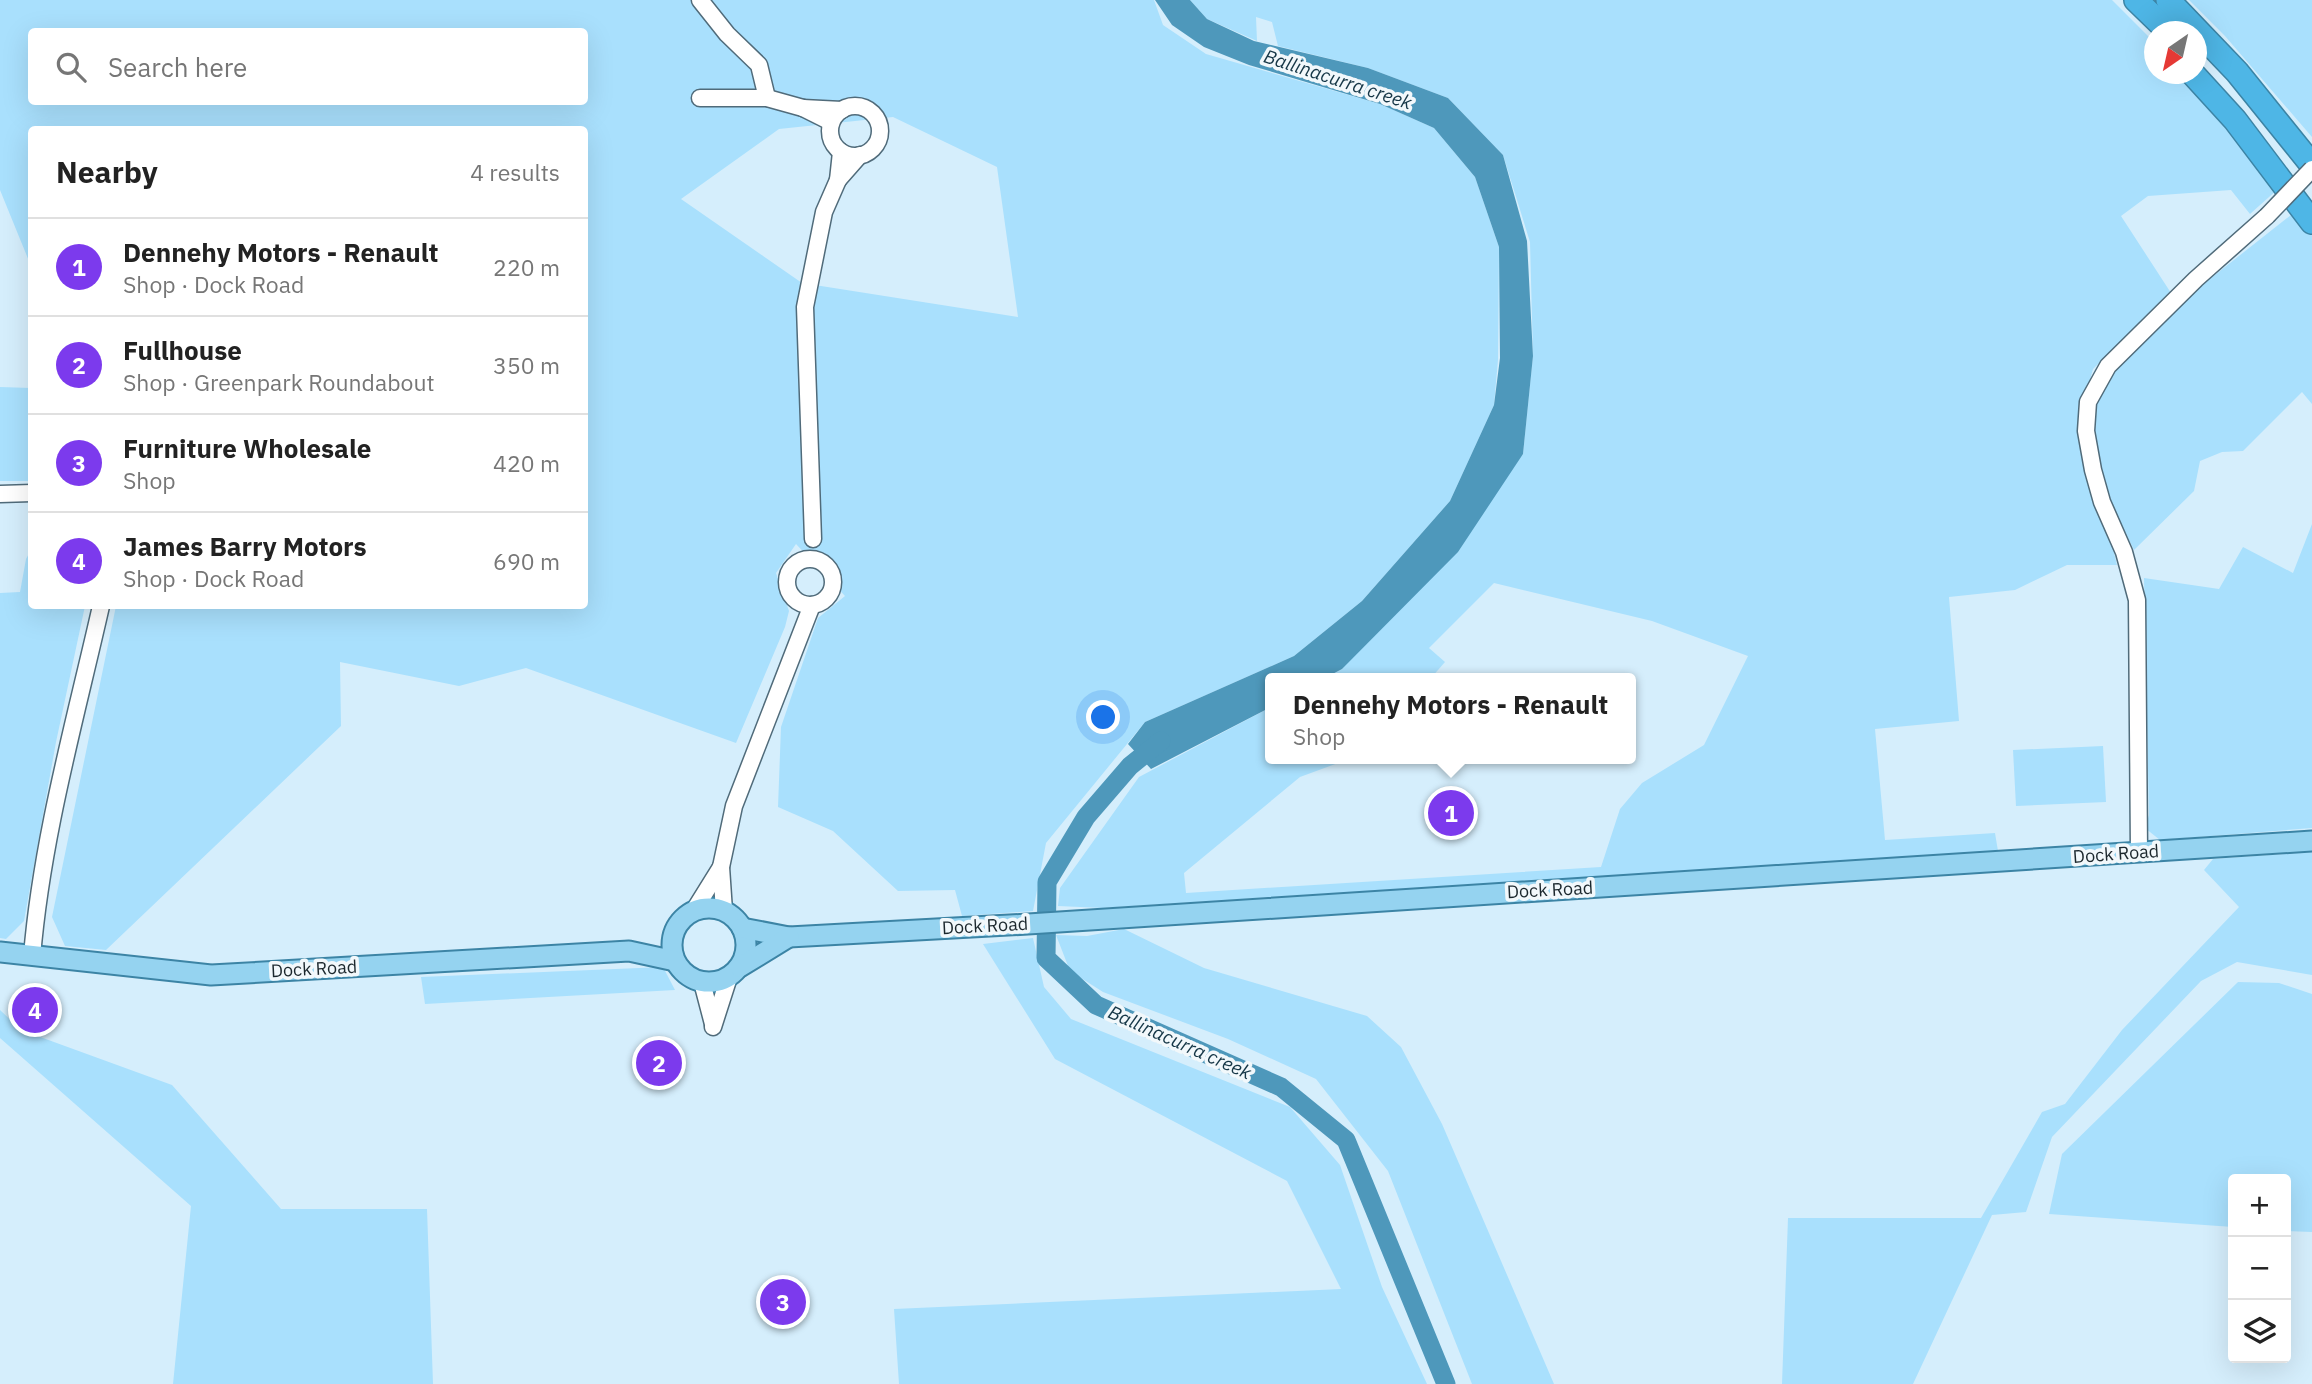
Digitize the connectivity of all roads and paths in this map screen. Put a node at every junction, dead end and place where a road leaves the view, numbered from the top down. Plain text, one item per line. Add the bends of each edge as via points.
1 (700, 0) edge
2 (2123, 0) edge
3 (2136, 0) edge
4 (2168, 0) edge
5 (2182, 0) edge
6 (2144, 21) edge
7 (2158, 21) edge
8 (2207, 72) edge
9 (2202, 84) edge
10 (700, 98) dead end
11 (767, 98) junction
12 (836, 116) junction
13 (2312, 147) edge
14 (841, 152) junction
15 (2277, 152) junction
16 (860, 155) junction
17 (2312, 167) edge
18 (838, 180) junction
19 (2312, 198) edge
20 (2312, 206) edge
21 (2312, 222) edge
22 (28, 493) edge
23 (0, 494) edge
24 (813, 538) junction
25 (823, 562) junction
26 (796, 563) junction
27 (804, 602) junction
28 (100, 609) edge
29 (2312, 841) edge
30 (2139, 853) junction
31 (721, 867) junction
32 (724, 911) junction
33 (693, 912) junction
34 (742, 928) junction
35 (673, 936) junction
36 (789, 937) junction
37 (629, 951) junction
38 (0, 952) edge
39 (32, 956) junction
40 (675, 961) junction
41 (734, 972) junction
42 (702, 982) junction

1 - 11 street via 759,65
2 - 6 highway
3 - 7 highway
4 - 17 highway via 2237,72
5 - 13 highway via 2254,75
8 - 15 highway
9 - 21 highway
10 - 11 street
11 - 12 street
12 - 14 street via 831,139
12 - 16 street via 863,107 878,121 877,143
14 - 16 street
14 - 18 street
15 - 19 highway
15 - 20 highway
16 - 18 street
17 - 30 street, bridge via 2267,216 2108,366 2088,402 2086,431 2093,470 2137,600
18 - 24 street via 824,212 805,307
22 - 23 street
24 - 25 street
24 - 26 street
25 - 26 street via 809,558
25 - 27 street via 833,576 832,590 824,600
26 - 27 street via 787,584
27 - 31 street via 800,631 734,806
28 - 39 street via 56,803
29 - 30 main road, Dock Road
30 - 36 main road, Dock Road
31 - 32 street
31 - 33 street
32 - 33 main road via 708,908
32 - 34 main road
33 - 35 main road via 680,921
34 - 36 main road, Dock Road
34 - 41 main road via 747,948
35 - 37 main road, Dock Road
35 - 40 main road
36 - 41 main road, Dock Road
37 - 39 main road, Dock Road via 211,975
37 - 40 main road, Dock Road
38 - 39 main road, Dock Road
40 - 42 main road
41 - 42 main road via 716,982
41 - 42 street via 713,1027

